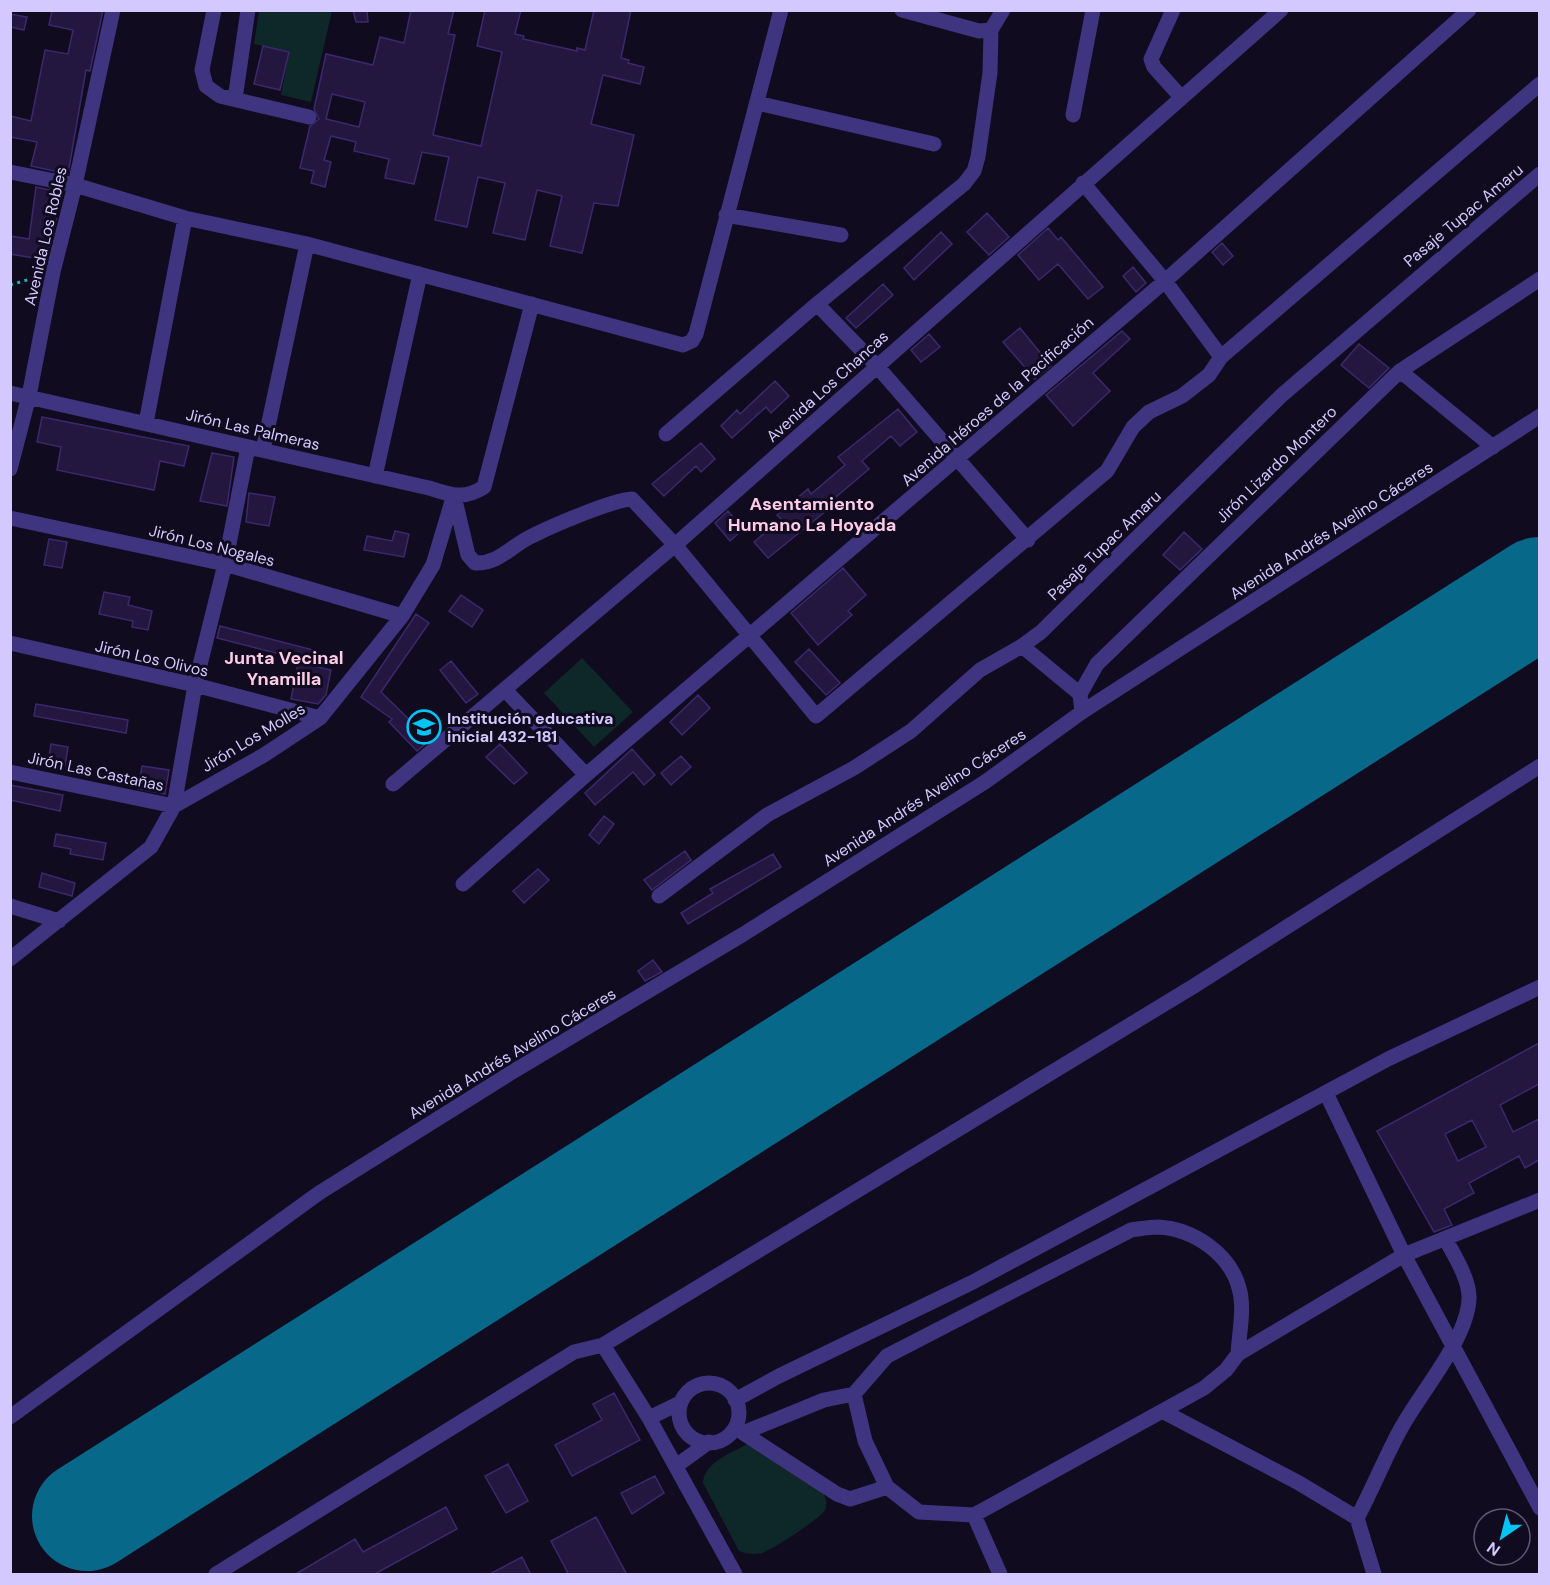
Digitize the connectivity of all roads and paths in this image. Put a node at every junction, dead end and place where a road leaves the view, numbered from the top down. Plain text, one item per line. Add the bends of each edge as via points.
1 (113, 10) edge
2 (214, 10) edge
3 (248, 10) edge
4 (781, 10) edge
5 (902, 10) edge
6 (1003, 10) edge
7 (1093, 10) edge
8 (1173, 10) edge
9 (1281, 10) edge
10 (1469, 10) edge
11 (991, 30) junction
12 (1539, 84) edge
13 (1181, 97) junction
14 (235, 99) junction
15 (757, 103) junction
16 (1073, 115) dead end
17 (309, 117) dead end
18 (934, 144) dead end
19 (10, 172) edge
20 (1539, 174) edge
21 (1083, 183) junction
22 (75, 185) junction
23 (726, 215) junction
24 (185, 218) junction
25 (841, 236) dead end
26 (307, 244) junction
27 (53, 272) junction
28 (420, 274) junction
29 (1539, 279) edge
30 (1165, 281) junction
31 (10, 285) edge
32 (532, 304) junction
33 (817, 304) junction
34 (1221, 357) junction
35 (876, 365) junction
36 (1400, 371) junction
37 (10, 393) edge
38 (29, 396) junction
39 (1539, 416) edge
40 (146, 423) junction
41 (666, 435) dead end
42 (1493, 447) junction
43 (256, 448) junction
44 (957, 459) junction
45 (10, 470) edge
46 (375, 476) junction
47 (454, 496) junction
48 (10, 518) edge
49 (1028, 540) junction
50 (675, 545) junction
51 (225, 564) junction
52 (402, 616) junction
53 (750, 636) junction
54 (10, 644) edge
55 (1022, 646) junction
56 (195, 685) junction
57 (506, 690) junction
58 (1080, 694) junction
59 (1082, 712) junction
60 (320, 718) junction
61 (1539, 766) edge
62 (10, 772) edge
63 (586, 775) junction
64 (393, 784) dead end
65 (174, 806) junction
66 (463, 884) dead end
67 (659, 896) dead end
68 (10, 906) edge
69 (60, 921) junction
70 (10, 959) edge
71 (1539, 987) edge
72 (1326, 1093) junction
73 (1539, 1200) edge
74 (1446, 1240) junction
75 (1404, 1255) junction
76 (1452, 1344) junction
77 (603, 1345) junction
78 (1238, 1354) junction
79 (854, 1394) junction
80 (735, 1400) junction
81 (680, 1403) junction
82 (1164, 1412) junction
83 (10, 1417) edge
84 (649, 1418) junction
85 (739, 1431) junction
86 (709, 1442) junction
87 (676, 1466) junction
88 (887, 1487) junction
89 (1539, 1508) edge
90 (974, 1515) junction
91 (1357, 1518) junction
92 (216, 1575) edge
93 (735, 1575) edge
94 (1000, 1575) edge
95 (1374, 1575) edge

1 - 22 street, Avenida Los Robles
2 - 14 street via 202,70 206,86 220,96
3 - 14 street
4 - 15 street
5 - 11 street via 979,31
6 - 11 street
7 - 16 street
8 - 13 street via 1151,59
9 - 13 street, Avenida Los Chancas
10 - 30 street, Avenida Héroes de la Pacificación
11 - 33 street via 990,74 974,171 964,184
12 - 34 street
13 - 21 street, Avenida Los Chancas
14 - 17 street
15 - 18 street
15 - 23 street
19 - 22 street
20 - 55 street, Pasaje Tupac Amaru via 1282,395 1041,632
21 - 30 street
21 - 35 street, Avenida Los Chancas
22 - 24 street
22 - 27 street, Avenida Los Robles
23 - 25 street
23 - 32 street via 692,341 683,345
24 - 26 street
24 - 40 street
26 - 28 street
26 - 43 street
27 - 31 path
27 - 38 street, Avenida Los Robles
28 - 32 street
28 - 46 street
29 - 36 street, Jirón Lizardo Montero
30 - 34 street
30 - 44 street, Avenida Héroes de la Pacificación
32 - 47 street, Jirón Las Palmeras via 484,487 470,496
33 - 35 street
33 - 41 street
34 - 49 street via 1209,375 1182,396 1149,412 1133,427 1107,471
35 - 44 street
35 - 50 street, Avenida Los Chancas
36 - 42 street
36 - 58 street, Jirón Lizardo Montero via 1111,649 1097,664
37 - 38 street, Jirón Las Palmeras
38 - 40 street, Jirón Las Palmeras
38 - 45 street, Avenida Los Robles
39 - 42 street, Avenida Andrés Avelino Cáceres
40 - 43 street, Jirón Las Palmeras
42 - 59 street, Avenida Andrés Avelino Cáceres
43 - 46 street, Jirón Las Palmeras
43 - 51 street
44 - 49 street
44 - 53 street, Avenida Héroes de la Pacificación
46 - 47 street, Jirón Las Palmeras
47 - 50 street via 468,555 476,563 495,561 531,536 632,499
47 - 52 street, Jirón Los Molles via 434,565
48 - 51 street, Jirón Los Nogales
49 - 53 street via 816,716
50 - 53 street
50 - 57 street, Avenida Los Chancas
51 - 52 street, Jirón Los Nogales
51 - 56 street
52 - 60 street, Jirón Los Molles
53 - 63 street, Avenida Héroes de la Pacificación
54 - 56 street, Jirón Los Olivos
55 - 58 street
55 - 67 street, Pasaje Tupac Amaru via 980,670 911,731 854,768 767,815
56 - 60 street, Jirón Los Olivos
56 - 65 street
57 - 63 street
57 - 64 street, Avenida Los Chancas
58 - 59 street
59 - 83 street, Avenida Andrés Avelino Cáceres via 956,801 320,1193
60 - 65 street, Jirón Los Molles
61 - 77 street via 1194,986
62 - 65 street, Jirón Las Castañas
63 - 66 street, Avenida Héroes de la Pacificación
65 - 69 street via 151,847
68 - 69 street
69 - 70 street
71 - 72 street
72 - 75 street
72 - 80 street via 973,1282
73 - 74 street
74 - 75 street
74 - 76 street via 1463,1274 1469,1298 1465,1322
75 - 76 street
75 - 78 street
76 - 89 street
76 - 91 street via 1399,1431
77 - 84 street
77 - 92 street via 574,1352
78 - 79 street via 1239,1289 1227,1262 1200,1239 1159,1227 1131,1230 887,1356
78 - 82 street via 1204,1388
79 - 85 street via 824,1400
79 - 88 street via 865,1441
80 - 81 street via 721,1386 701,1384 685,1394
80 - 85 street
81 - 84 street
81 - 86 street via 680,1422 685,1430 700,1441
82 - 90 street
82 - 91 street
84 - 87 street
85 - 86 street
85 - 88 street via 850,1499
86 - 87 street
87 - 93 street
88 - 90 street via 919,1512
90 - 94 street
91 - 95 street

